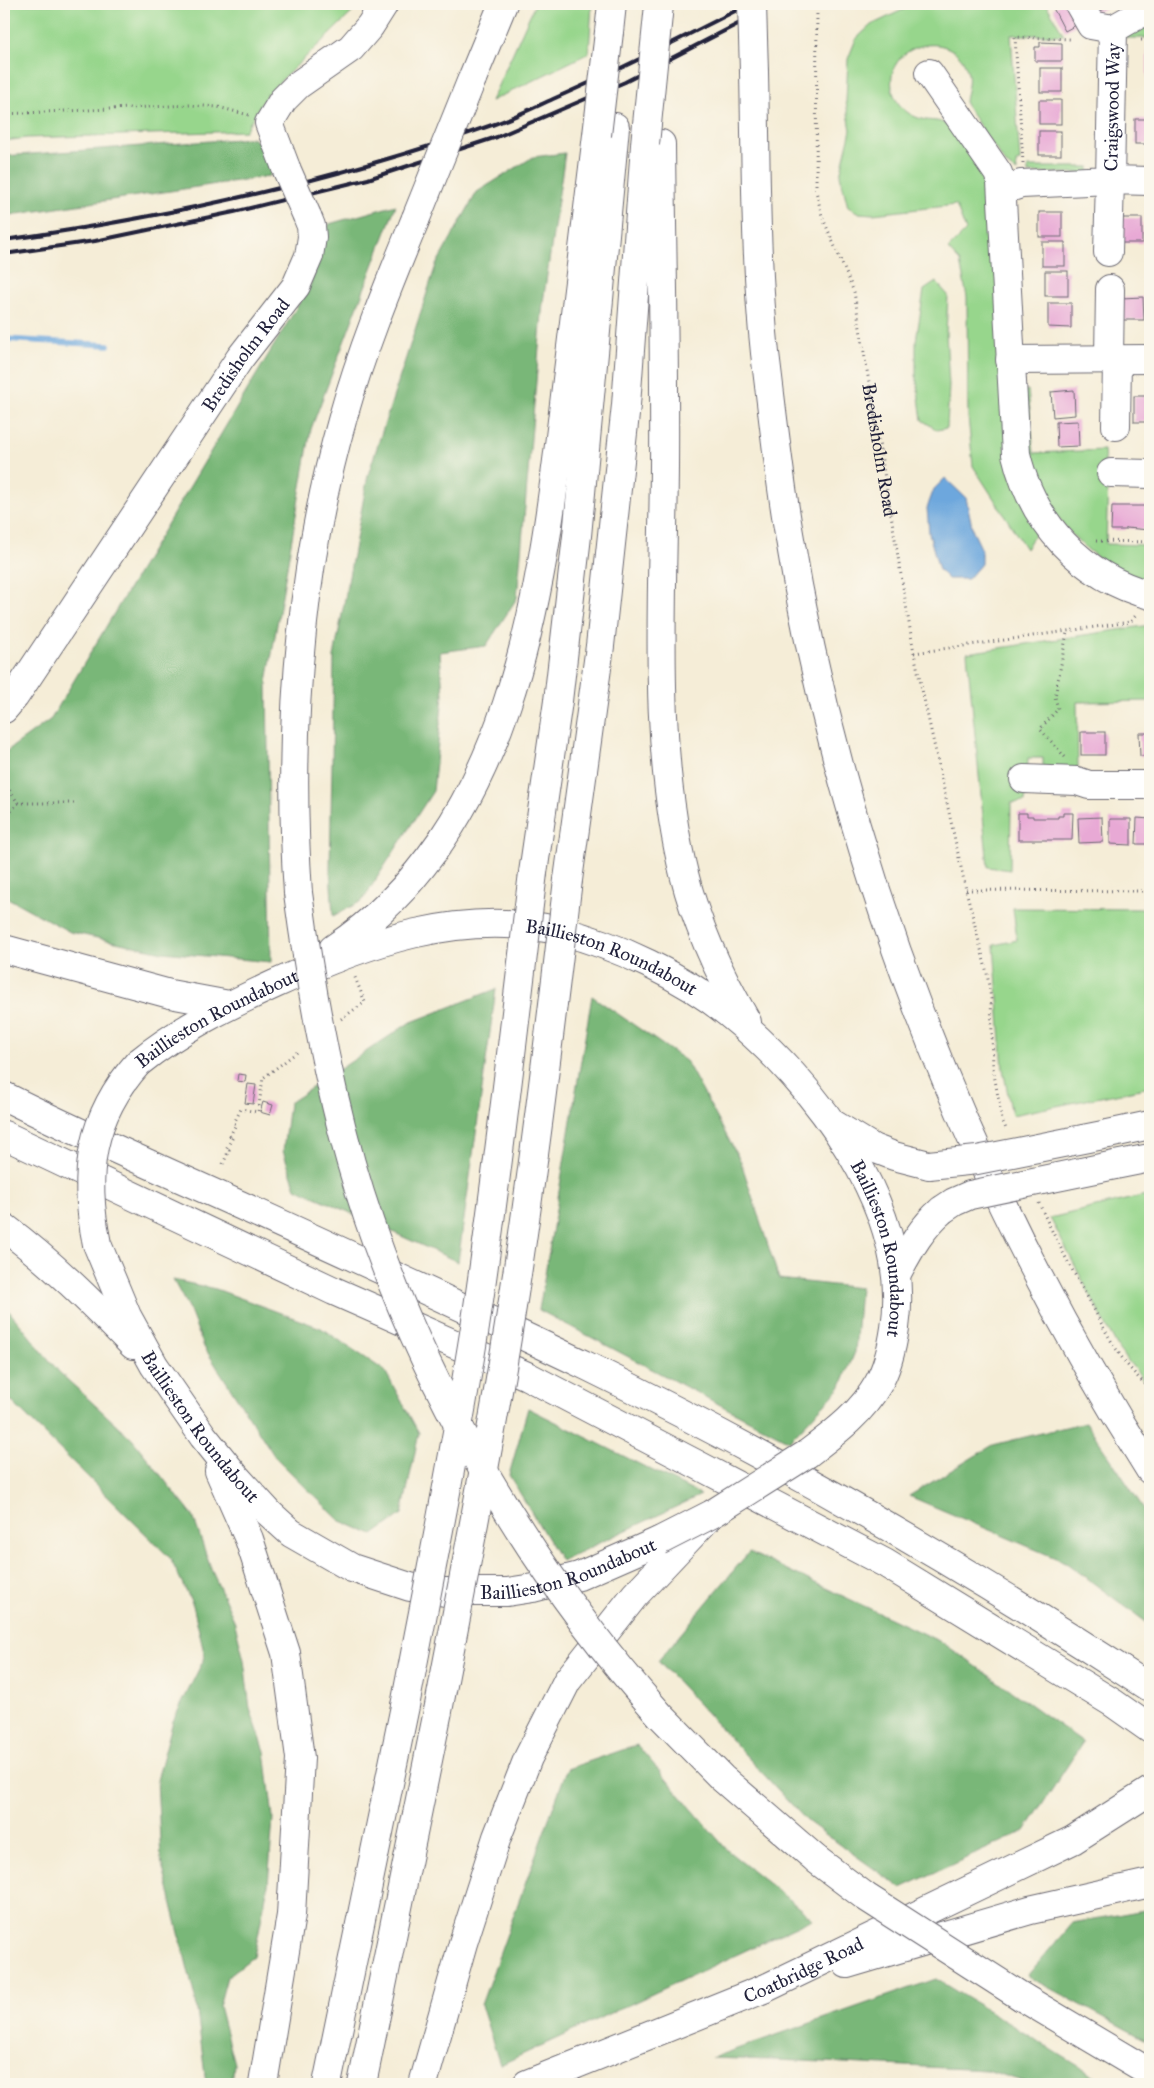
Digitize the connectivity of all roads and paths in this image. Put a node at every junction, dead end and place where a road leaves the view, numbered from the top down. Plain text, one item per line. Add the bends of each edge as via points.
1 (384, 4) edge
2 (503, 4) edge
3 (659, 4) edge
4 (752, 4) edge
5 (817, 4) edge
6 (1079, 4) edge
7 (1150, 8) edge
8 (618, 16) edge
9 (1113, 35) junction
10 (1073, 39) dead end
11 (1150, 40) edge
12 (929, 73) dead end
13 (4, 114) edge
14 (268, 123) junction
15 (606, 131) junction
16 (653, 144) junction
17 (1110, 180) junction
18 (1150, 181) edge
19 (1012, 187) junction
20 (1108, 252) dead end
21 (1110, 289) dead end
22 (1113, 359) junction
23 (1150, 359) edge
24 (1010, 360) junction
25 (1116, 426) dead end
26 (1111, 473) dead end
27 (1150, 474) edge
28 (1150, 542) edge
29 (1098, 547) dead end
30 (1145, 603) edge
31 (1067, 632) junction
32 (914, 653) junction
33 (4, 709) edge
34 (1024, 779) dead end
35 (1077, 781) junction
36 (4, 782) edge
37 (1150, 786) edge
38 (18, 803) junction
39 (76, 803) dead end
40 (4, 820) edge
41 (966, 890) junction
42 (1150, 891) edge
43 (4, 949) edge
44 (288, 978) junction
45 (229, 1005) junction
46 (757, 1038) junction
47 (4, 1096) edge
48 (241, 1109) dead end
49 (833, 1124) junction
50 (1150, 1124) edge
51 (1008, 1133) dead end
52 (4, 1135) edge
53 (1150, 1158) edge
54 (223, 1164) dead end
55 (4, 1228) edge
56 (1053, 1235) dead end
57 (897, 1273) junction
58 (154, 1365) junction
59 (1150, 1388) edge
60 (203, 1436) junction
61 (1150, 1470) edge
62 (664, 1549) junction
63 (1150, 1688) edge
64 (1150, 1729) edge
65 (1150, 1791) edge
66 (1150, 1883) edge
67 (766, 1988) junction
68 (1150, 2073) edge
69 (329, 2074) edge
70 (262, 2084) edge
71 (362, 2084) edge
72 (423, 2084) edge
73 (527, 2084) edge

1 - 14 main road via 351,48 298,84
2 - 68 main road, bridge via 370,334 343,417 321,506 300,649 295,699 294,827 298,893 329,1076 352,1164 373,1229 419,1347 471,1449 517,1525 605,1651 660,1715 722,1778 817,1860 866,1897 1022,1997
3 - 16 main road, bridge
4 - 61 main road, bridge via 758,237 763,322 778,462 813,656 847,795 896,952 959,1114 1050,1299
5 - 32 path, Bredisholm Road via 816,191 822,216 854,292
6 - 9 main road via 1091,25
7 - 9 main road, Craigswood Way
8 - 15 main road
9 - 11 path
9 - 17 main road, Craigswood Way
10 - 19 path via 1015,37 1023,165
12 - 19 main road via 998,174
13 - 14 path via 192,105 239,111
14 - 33 main road, Bredisholm Road, bridge via 311,226 309,256 296,286 240,358
15 - 44 main road via 550,516 518,674 495,738 460,813 414,878 382,912 350,938
15 - 69 main road, bridge via 577,536 498,1165 450,1476
16 - 46 main road via 664,418 662,671 671,811 694,911 722,978
16 - 71 main road, bridge via 600,646 532,1176 472,1540
17 - 18 main road
17 - 19 main road, Craigswood Way
17 - 20 main road
19 - 24 main road
21 - 22 main road
22 - 23 main road
22 - 24 main road
22 - 25 main road
24 - 30 main road via 1016,454 1021,477 1034,505 1052,532 1077,558 1102,577 1130,590
26 - 27 main road
28 - 29 path via 1090,541
30 - 31 path via 1130,622
31 - 32 path
31 - 35 path via 1055,697 1058,709 1039,728 1076,769
32 - 41 path, Bredisholm Road
34 - 35 main road
35 - 37 main road via 1089,785
36 - 38 path
38 - 39 path
38 - 40 path
41 - 42 path
41 - 51 path, Bredisholm Road via 989,982 993,1068 1002,1120
43 - 45 main road via 170,994
44 - 45 main road, Baillieston Roundabout
44 - 46 main road, Baillieston Roundabout via 345,953 427,929 461,924 527,926 591,941 664,972 727,1012
45 - 58 main road, Baillieston Roundabout, bridge via 188,1026 138,1063 109,1102 94,1144 89,1193 97,1244 127,1316
46 - 49 main road, Baillieston Roundabout via 797,1078
47 - 63 main road via 489,1321 689,1418 894,1529
48 - 54 path
49 - 50 main road, bridge via 887,1154 929,1164 977,1160
49 - 57 main road, Baillieston Roundabout via 858,1166 880,1215 893,1250
52 - 64 main road via 325,1286 527,1376 664,1447 885,1563
53 - 57 main road, bridge via 970,1195 954,1202 927,1222
55 - 58 main road via 78,1288
56 - 59 path via 1117,1352
57 - 62 main road, Baillieston Roundabout, bridge via 892,1348 886,1368 865,1403 843,1426 807,1454 712,1514
58 - 60 main road, Baillieston Roundabout
60 - 62 main road, Baillieston Roundabout via 253,1497 292,1533 352,1568 410,1587 481,1593 532,1588
60 - 70 main road via 249,1539 286,1652 300,1758 291,1915
62 - 72 main road via 635,1595 566,1682 528,1758 494,1846
65 - 67 main road, Coatbridge Road via 1073,1840
66 - 67 main road via 1030,1910
67 - 73 main road, Coatbridge Road

